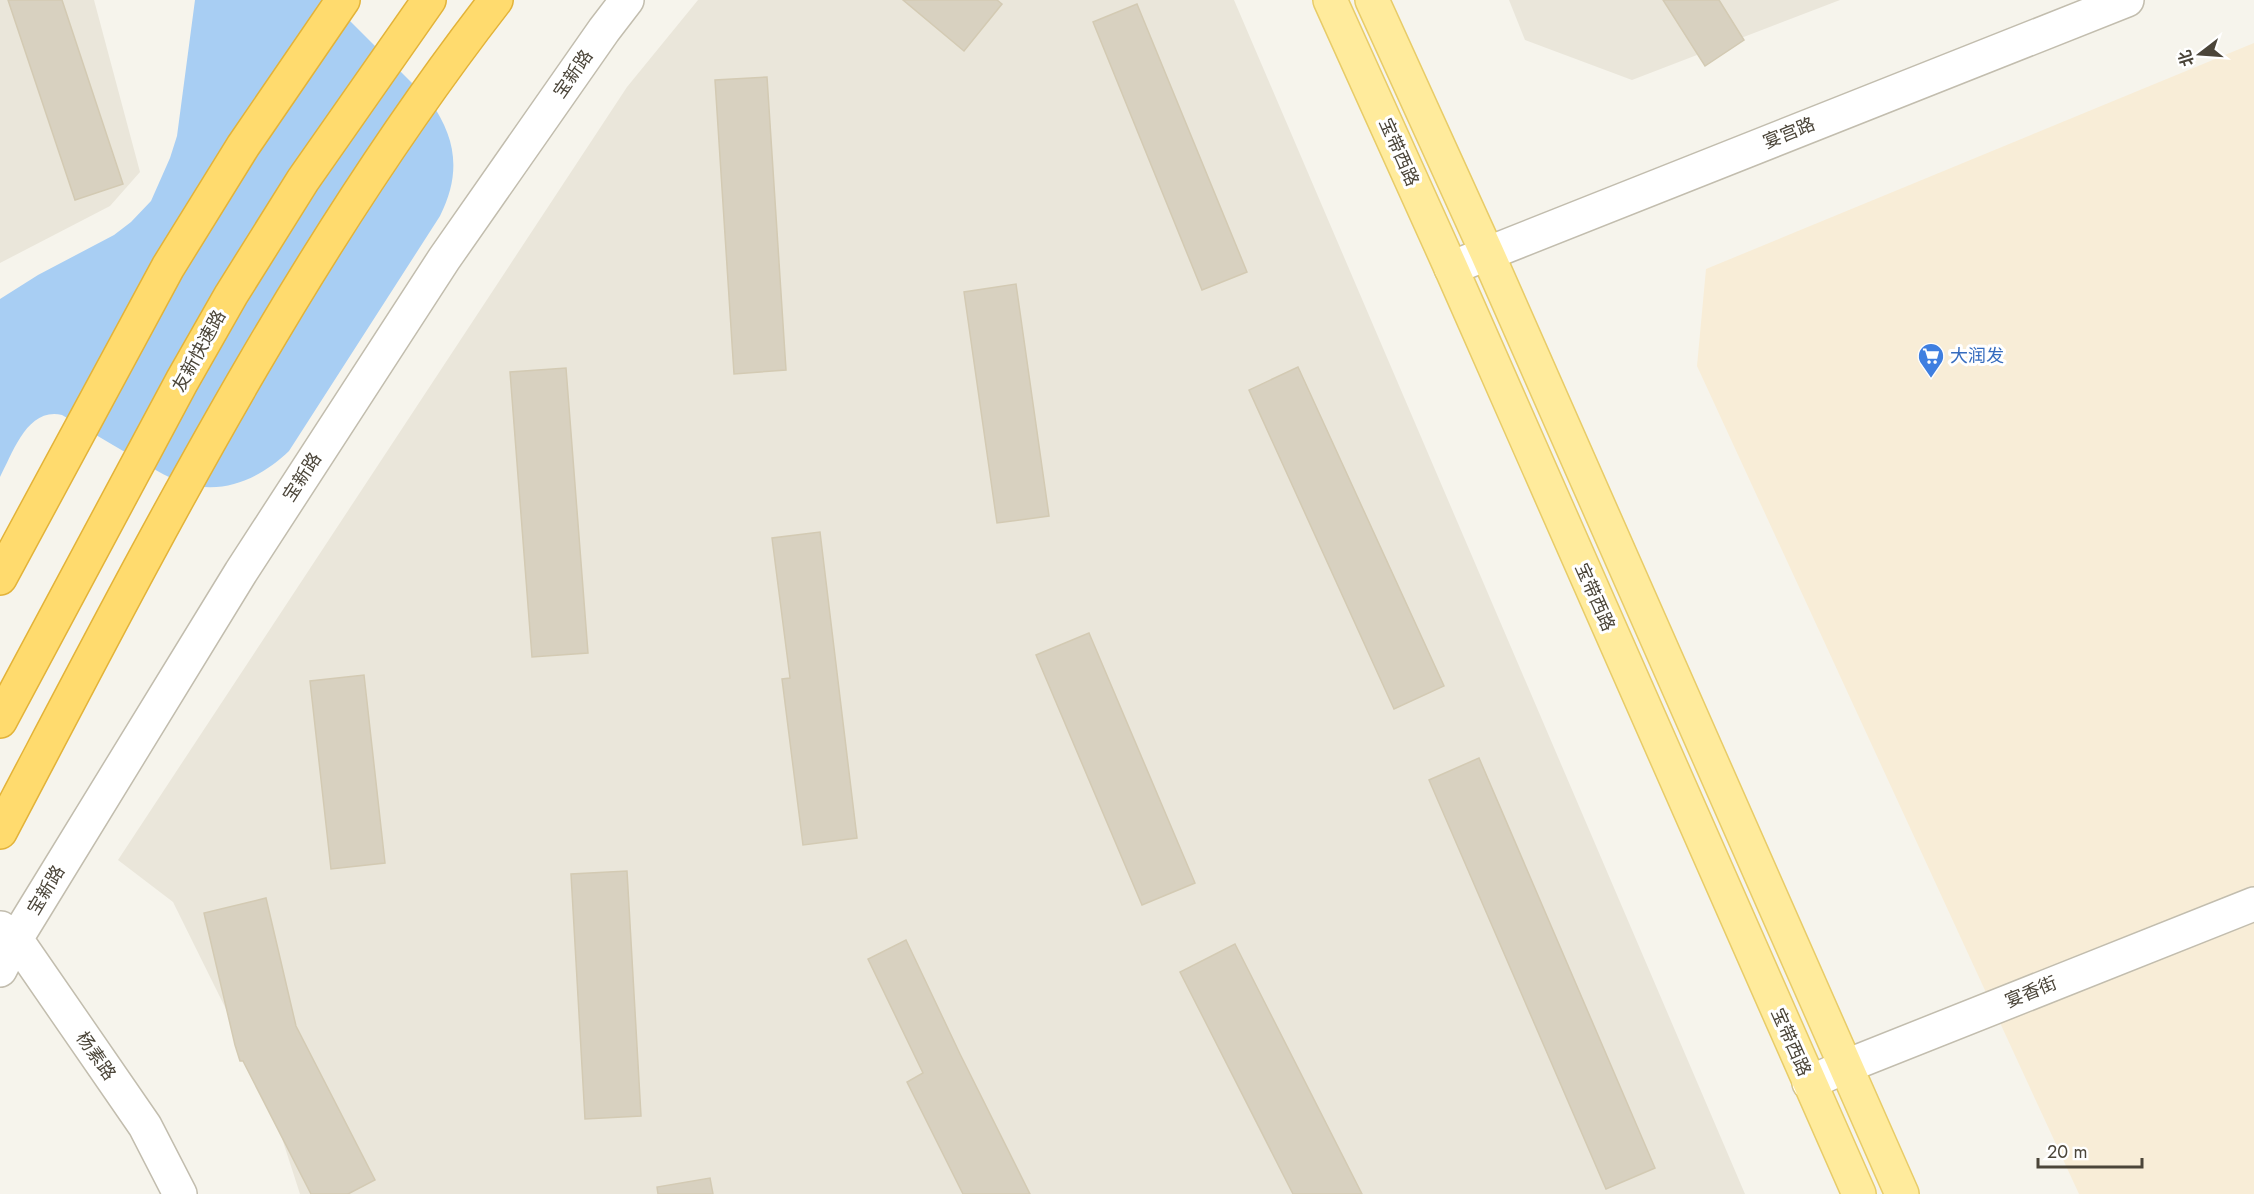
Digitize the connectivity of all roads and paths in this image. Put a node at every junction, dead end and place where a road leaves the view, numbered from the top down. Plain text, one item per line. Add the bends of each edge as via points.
1 (343, 0) edge
2 (429, 0) edge
3 (496, 0) edge
4 (627, 0) edge
5 (1330, 0) edge
6 (1372, 0) edge
7 (2127, 0) edge
8 (1486, 253) junction
9 (1451, 268) junction
10 (0, 578) edge
11 (0, 721) edge
12 (0, 832) edge
13 (2254, 904) edge
14 (8, 933) edge
15 (0, 970) edge
16 (1844, 1066) junction
17 (1809, 1083) junction
18 (180, 1194) edge
19 (1859, 1194) edge
20 (1902, 1194) edge

1 - 10 highway via 243,146 168,267
2 - 11 highway, 友新快速路 via 303,180 231,295
3 - 12 highway via 378,163 254,361 161,527
4 - 14 street, 宝新路 via 444,259
5 - 9 main road, 宝带西路
6 - 8 main road
7 - 8 street, 宴宫路
8 - 9 street, 宴宫路
8 - 16 main road
9 - 17 main road, 宝带西路
13 - 16 street, 宴香街
14 - 15 street, 宝新路
14 - 18 street, 杨素路 via 144,1126
16 - 17 street, 宴香街
16 - 20 main road
17 - 19 main road, 宝带西路

